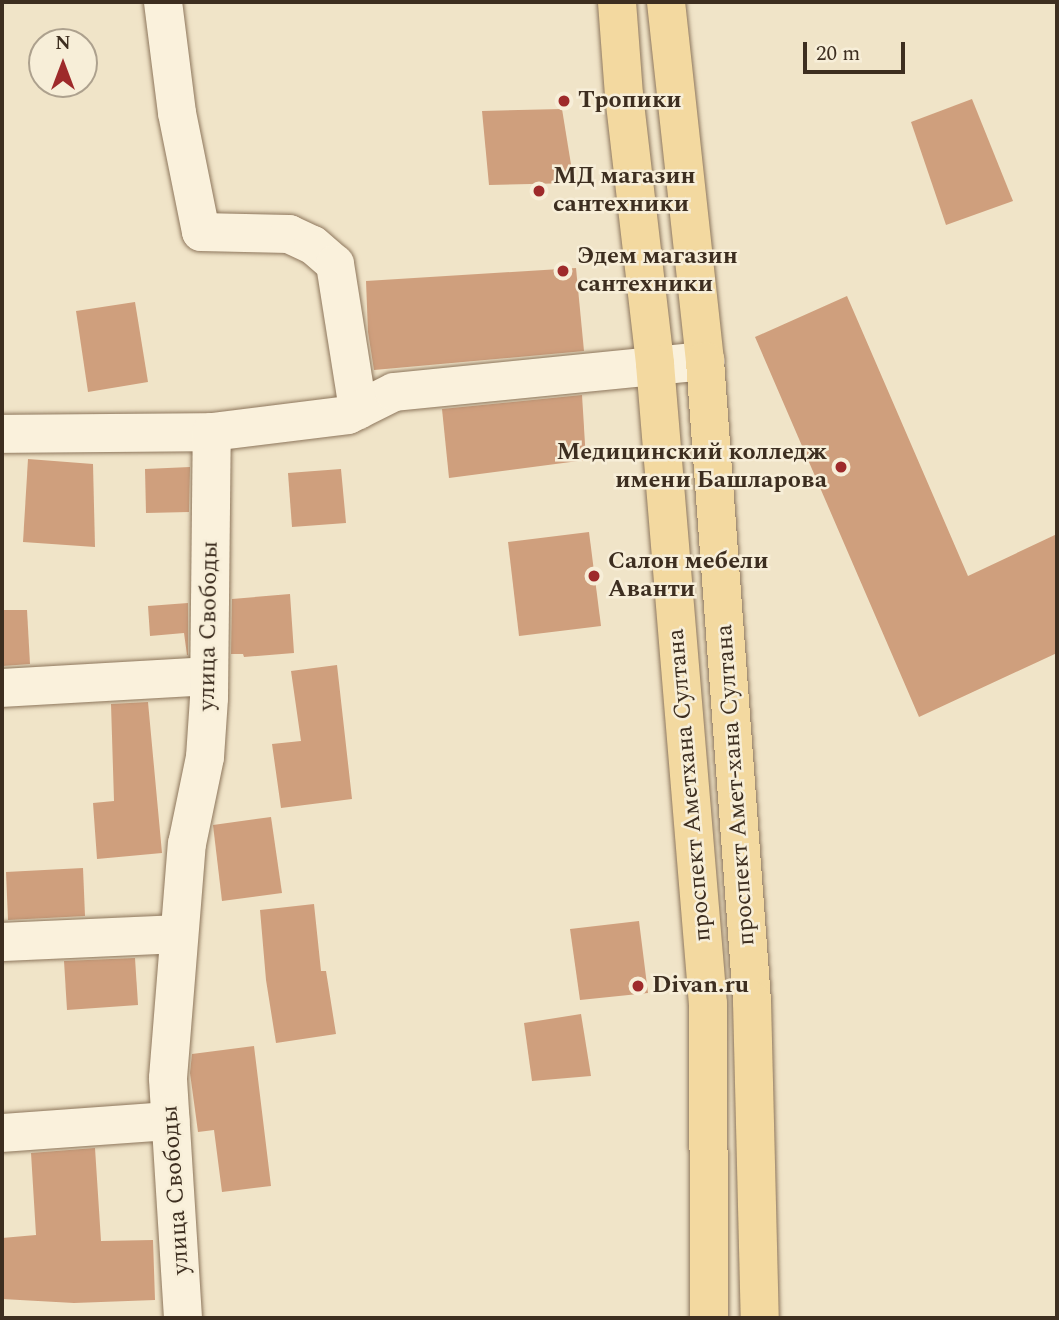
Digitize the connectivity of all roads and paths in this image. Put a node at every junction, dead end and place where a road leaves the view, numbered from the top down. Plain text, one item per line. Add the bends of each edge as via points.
1 (163, 2) edge
2 (617, 2) edge
3 (666, 2) edge
4 (705, 361) junction
5 (655, 364) junction
6 (358, 410) junction
7 (212, 432) junction
8 (2, 434) edge
9 (209, 676) junction
10 (2, 688) edge
11 (178, 934) junction
12 (2, 942) edge
13 (171, 1121) junction
14 (2, 1133) edge
15 (183, 1318) edge
16 (709, 1318) edge
17 (760, 1318) edge

1 - 6 street via 177,113 201,232 289,234 313,245 335,264
2 - 5 main road, проспект Аметхана Султана
3 - 4 main road, проспект Амет-хана Султана
4 - 5 street
4 - 17 main road, проспект Амет-хана Султана via 752,1001
5 - 6 street via 394,391
5 - 16 main road, проспект Аметхана Султана via 708,1003
6 - 7 street
7 - 8 street
7 - 9 street, улица Свободы
9 - 10 street
9 - 11 street, улица Свободы via 205,757 187,844
11 - 12 street
11 - 13 street, улица Свободы via 168,1078
13 - 14 street
13 - 15 street, улица Свободы

